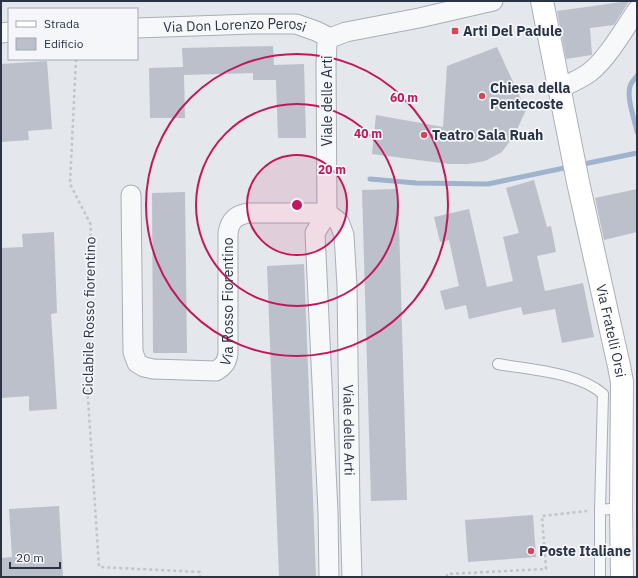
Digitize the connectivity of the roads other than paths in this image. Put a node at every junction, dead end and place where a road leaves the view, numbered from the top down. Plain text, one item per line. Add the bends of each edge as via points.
1 (493, 1) edge
2 (542, 1) edge
3 (637, 10) edge
4 (138, 28) edge
5 (330, 38) junction
6 (560, 88) junction
7 (131, 195) dead end
8 (327, 212) junction
9 (498, 364) dead end
10 (621, 508) junction
11 (600, 510) junction
12 (350, 511) junction
13 (328, 512) junction
14 (329, 577) edge
15 (352, 577) edge
16 (600, 577) edge
17 (622, 577) edge

1 - 5 street, Viale delle Arti via 346,32
2 - 6 main road, Via Fratelli Orsi
3 - 6 street via 610,50 592,71
4 - 5 street, Via Don Lorenzo Perosi via 296,24
5 - 8 street, Viale delle Arti via 327,44 326,64
6 - 10 main road, Via Fratelli Orsi via 578,182 620,366
7 - 8 street, Via Rosso Fiorentino via 133,352 136,363 153,369 216,371 227,360 228,233 234,218 249,213
8 - 12 street, Viale delle Arti via 339,222 344,235
8 - 13 street, Viale delle Arti via 315,233
9 - 11 lane, Via Fratelli Orsi via 579,380 595,387 603,394
10 - 11 lane
10 - 17 main road, Via Fratelli Orsi
11 - 16 lane
12 - 13 street
12 - 15 street, Viale delle Arti
13 - 14 street, Viale delle Arti

